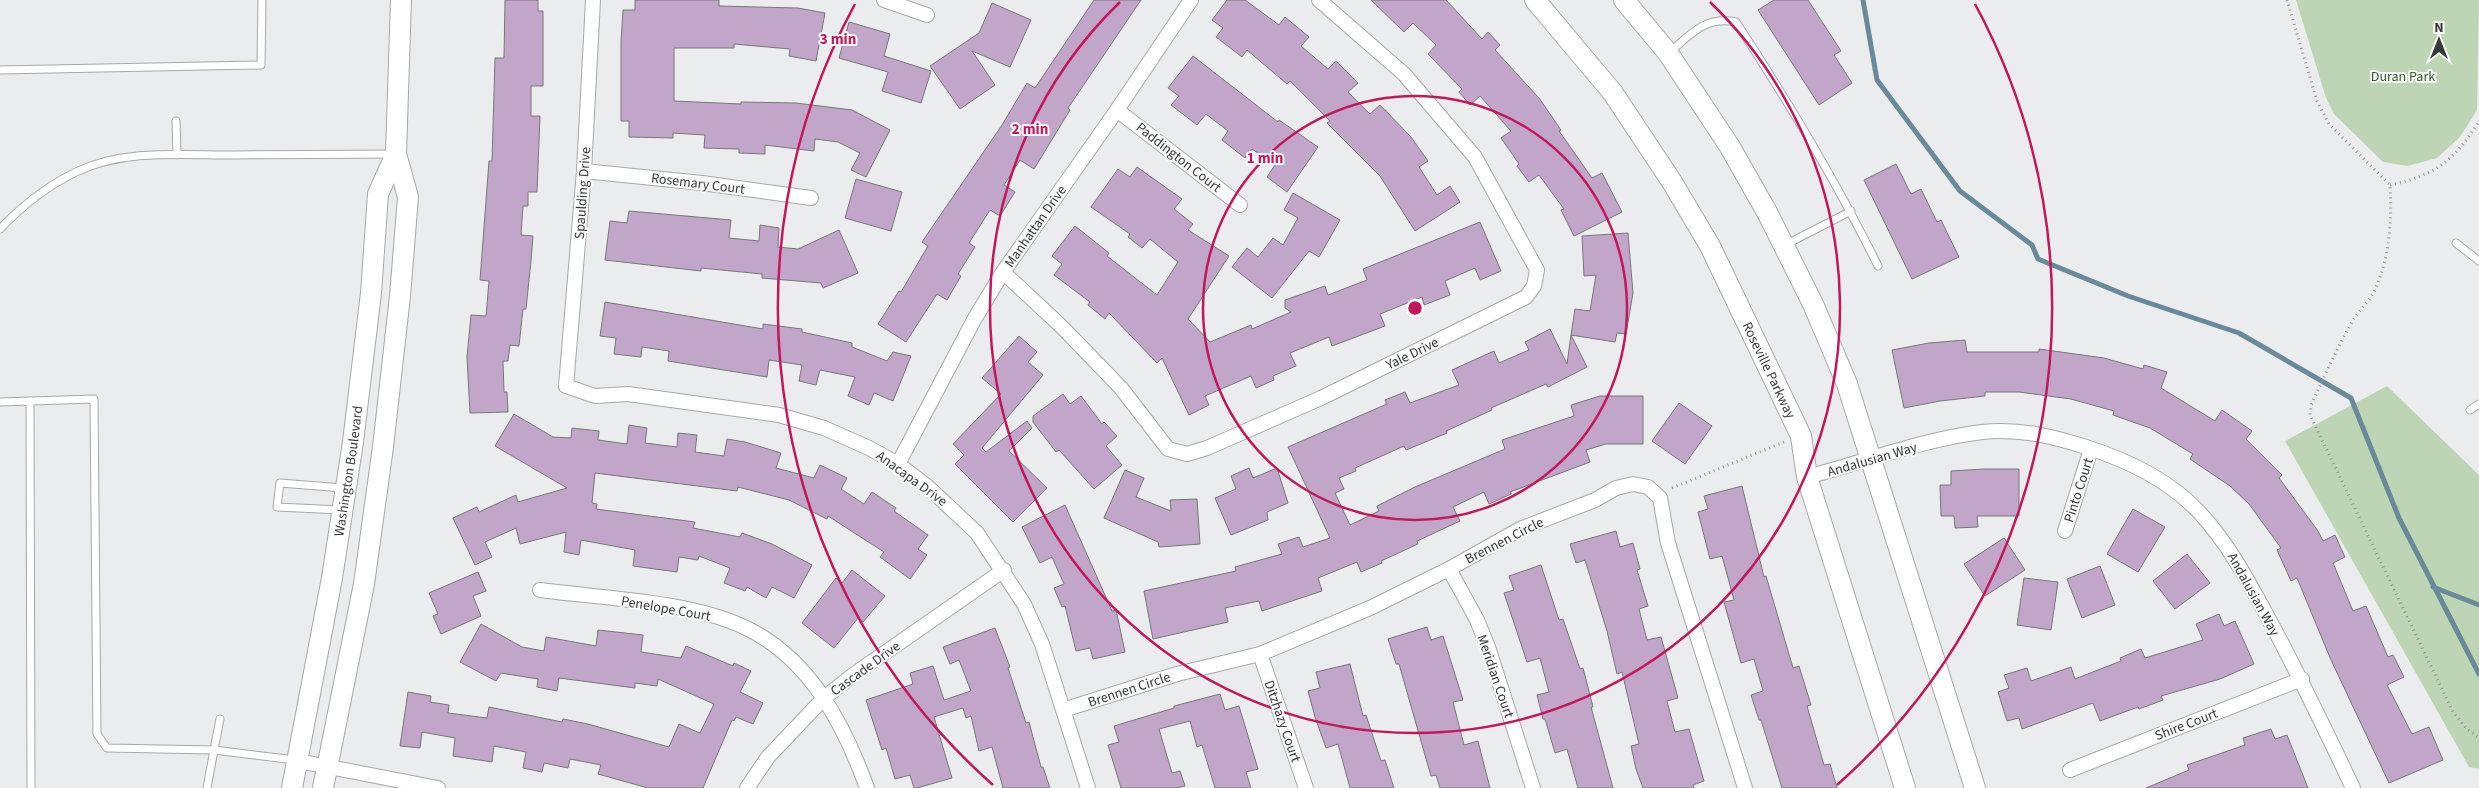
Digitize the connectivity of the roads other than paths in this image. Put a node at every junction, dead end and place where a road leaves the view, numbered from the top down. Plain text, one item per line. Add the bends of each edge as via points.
1 (262, 0) edge
2 (401, 0) edge
3 (593, 0) edge
4 (884, 0) edge
5 (1192, 0) edge
6 (1319, 0) edge
7 (1535, 0) edge
8 (1624, 0) edge
9 (927, 15) dead end
10 (1668, 53) junction
11 (0, 70) edge
12 (1118, 110) junction
13 (176, 121) dead end
14 (396, 154) junction
15 (177, 155) junction
16 (584, 171) junction
17 (810, 198) dead end
18 (1240, 204) dead end
19 (1851, 211) junction
20 (0, 229) edge
21 (2456, 243) dead end
22 (1785, 245) junction
23 (2479, 261) edge
24 (1878, 266) dead end
25 (1003, 272) junction
26 (566, 386) joint
27 (30, 401) junction
28 (0, 402) edge
29 (2479, 404) edge
30 (2470, 410) dead end
31 (2091, 448) junction
32 (1872, 460) junction
33 (898, 464) junction
34 (1807, 477) junction
35 (346, 488) junction
36 (343, 510) junction
37 (2065, 531) dead end
38 (1449, 569) junction
39 (1004, 570) junction
40 (540, 590) dead end
41 (1260, 654) junction
42 (2302, 679) junction
43 (824, 698) junction
44 (1063, 710) junction
45 (220, 719) dead end
46 (214, 750) junction
47 (298, 761) junction
48 (328, 766) junction
49 (2070, 770) dead end
50 (32, 788) edge
51 (207, 788) edge
52 (292, 788) edge
53 (323, 788) edge
54 (438, 788) edge
55 (747, 788) edge
56 (867, 788) edge
57 (1088, 788) edge
58 (1306, 788) edge
59 (1533, 788) edge
60 (1745, 788) edge
61 (1905, 788) edge
62 (1975, 788) edge
63 (2353, 788) edge

1 - 11 lane via 261,65
2 - 14 main road, Washington Boulevard
3 - 16 street, Spaulding Drive
4 - 9 street
5 - 12 street, Manhattan Drive
6 - 25 street, Yale Drive via 1404,74 1475,157 1537,270 1534,286 1526,297 1321,398 1187,454 1168,449 1121,388
7 - 34 main road, Roseville Parkway via 1613,94 1710,246 1801,436
8 - 10 main road
10 - 19 lane via 1704,24 1721,19 1736,22 1791,107
10 - 22 main road via 1730,147
12 - 18 street, Paddington Court
12 - 25 street, Manhattan Drive
13 - 15 lane
14 - 15 lane
14 - 35 main road, Washington Boulevard via 378,194 370,302
14 - 48 main road, Washington Boulevard via 408,197 400,296 364,584
15 - 20 lane via 123,158 76,172 38,196
16 - 17 street, Rosemary Court
16 - 26 street, Spaulding Drive
19 - 22 lane
19 - 24 lane
21 - 23 lane
22 - 32 main road via 1847,384
25 - 33 street, Manhattan Drive
26 - 33 street, Anacapa Drive via 595,396 628,394 779,415 824,428
27 - 28 lane
27 - 46 lane via 94,399 97,734 107,748
27 - 50 lane
29 - 30 lane
31 - 32 street, Andalusian Way via 2030,432 1984,432 1950,437
31 - 37 street, Pinto Court
31 - 42 street, Andalusian Way via 2124,460 2164,482 2199,511 2233,553
32 - 34 street, Andalusian Way
32 - 62 main road
33 - 39 street, Anacapa Drive via 951,506 978,533
34 - 61 main road, Roseville Parkway
35 - 36 main road, Washington Boulevard
35 - 36 lane via 280,483 277,506
36 - 47 main road, Washington Boulevard
38 - 41 street, Brennen Circle via 1370,608
38 - 59 street, Meridian Court via 1488,647
38 - 60 street, Brennen Circle via 1520,529 1595,500 1616,488 1633,484 1648,487 1660,498 1668,543
39 - 43 street, Cascade Drive
39 - 44 street, Anacapa Drive via 1042,644
40 - 43 street, Penelope Court via 662,605 708,614 744,627 777,647 800,668
41 - 44 street, Brennen Circle via 1176,674
41 - 58 street, Ditzhazy Court
42 - 49 street, Shire Court
42 - 63 street, Andalusian Way
43 - 55 street, Cascade Drive via 768,757
43 - 56 street, Penelope Court via 841,724
44 - 57 street, Anacapa Drive
45 - 46 lane
46 - 47 lane
46 - 51 lane
47 - 48 street
47 - 52 main road, Washington Boulevard
48 - 53 main road, Washington Boulevard
48 - 54 street

